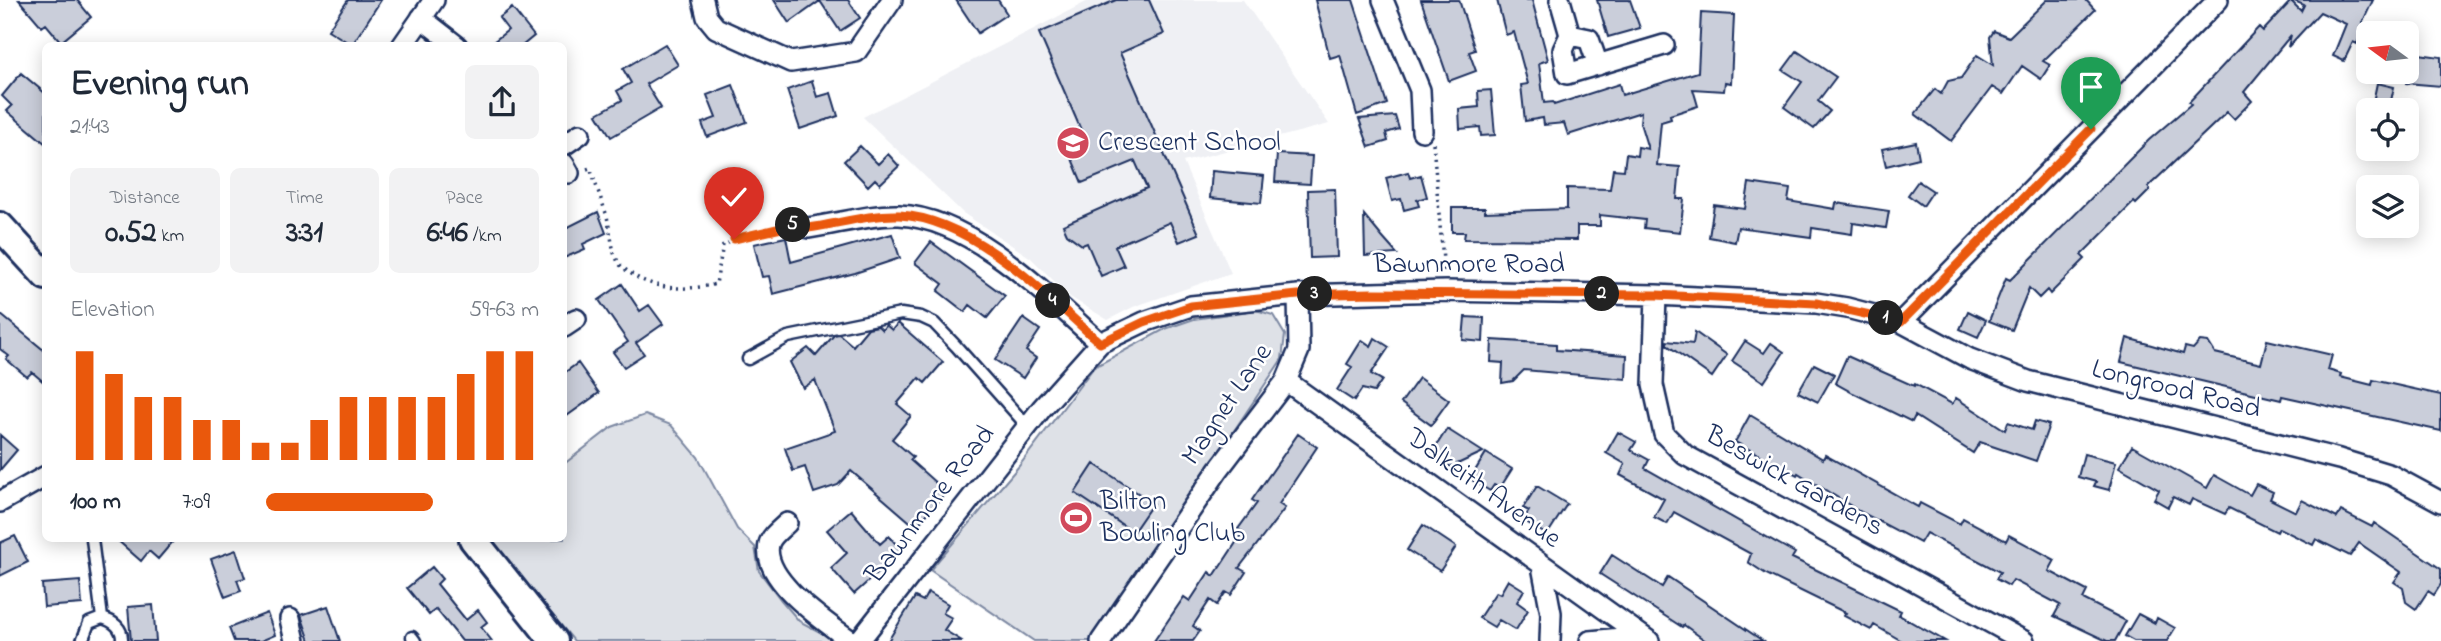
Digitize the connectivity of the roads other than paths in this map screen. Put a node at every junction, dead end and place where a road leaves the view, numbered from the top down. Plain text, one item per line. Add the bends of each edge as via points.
1 (434, 0) edge
2 (703, 0) edge
3 (892, 0) edge
4 (1383, 0) edge
5 (1560, 0) edge
6 (2218, 0) edge
7 (421, 18) junction
8 (1570, 35) junction
9 (405, 42) edge
10 (452, 42) edge
11 (1664, 46) dead end
12 (1598, 65) junction
13 (1422, 131) road end
14 (0, 226) edge
15 (808, 228) road end
16 (42, 272) edge
17 (1298, 295) junction
18 (1656, 295) junction
19 (1901, 322) junction
20 (1100, 343) junction
21 (748, 359) dead end
22 (1286, 381) junction
23 (1028, 427) junction
24 (42, 478) edge
25 (0, 502) edge
26 (2441, 502) edge
27 (787, 523) dead end
28 (92, 542) edge
29 (475, 542) edge
30 (1542, 566) junction
31 (102, 618) junction
32 (290, 619) dead end
33 (1645, 638) edge
34 (82, 641) edge
35 (122, 641) edge
36 (295, 641) edge
37 (554, 641) edge
38 (850, 641) edge
39 (859, 641) edge
40 (1101, 641) edge
41 (1550, 641) edge
42 (1590, 641) edge
43 (2024, 641) edge

1 - 7 street
2 - 3 street via 707,17 716,28 796,62 856,52
4 - 13 street via 1420,90
5 - 8 street
6 - 19 street
7 - 9 street
7 - 10 street
8 - 12 street via 1589,39
8 - 12 street via 1563,50 1567,74
11 - 12 street
14 - 16 main road
15 - 20 street via 898,215 937,222 1035,284
17 - 18 street, Bawnmore Road via 1446,291
17 - 20 street, Bawnmore Road via 1191,306
17 - 22 street, Magnet Lane via 1299,350
18 - 19 street, Bawnmore Road via 1816,303
18 - 43 street, Beswick Gardens via 1653,385 1664,434 1685,455
19 - 26 street, Longrood Road via 1970,359 2028,382 2339,459 2391,475
20 - 23 street, Bawnmore Road
21 - 23 lane via 788,337 901,314 921,317 956,345
22 - 30 street, Dalkeith Avenue
22 - 40 street, Magnet Lane via 1219,469
23 - 39 street, Bawnmore Road
24 - 25 street
27 - 38 street via 770,540 768,553 786,591
28 - 31 lane
29 - 37 main road
30 - 33 street, Dalkeith Avenue
30 - 41 street via 1551,612
31 - 34 lane via 89,623
31 - 35 lane via 113,621
32 - 36 street
33 - 42 street

